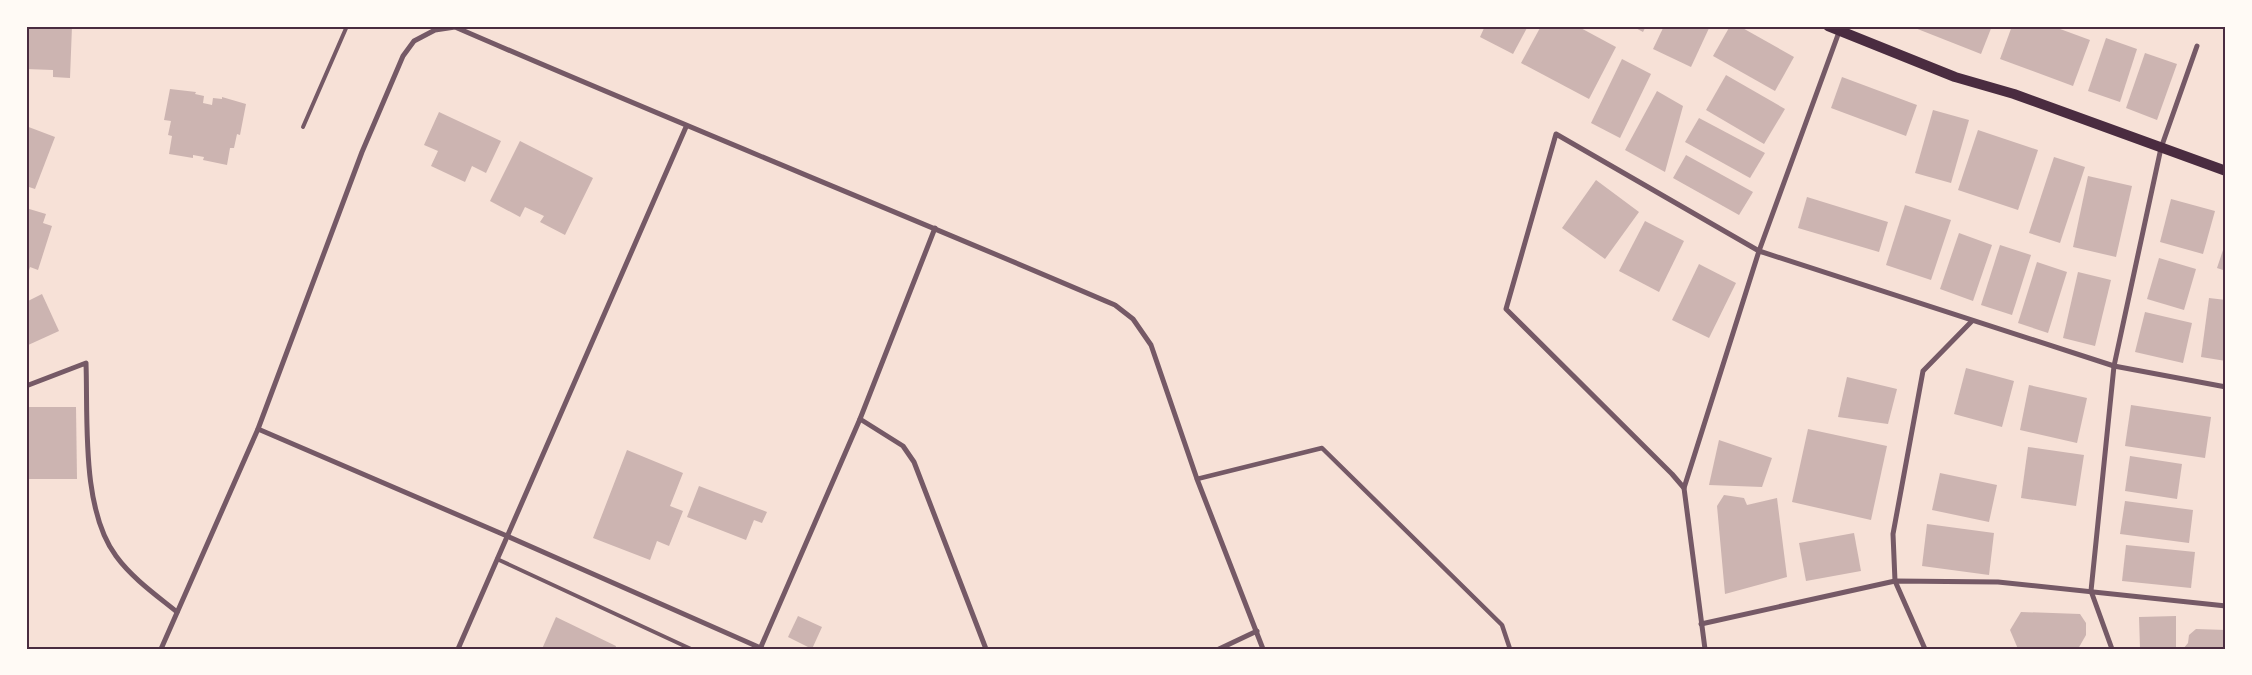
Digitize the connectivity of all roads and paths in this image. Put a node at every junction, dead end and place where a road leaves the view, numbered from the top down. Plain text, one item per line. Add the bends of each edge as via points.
1 (347, 26) edge
2 (1828, 26) edge
3 (455, 27) edge
4 (1839, 32) junction
5 (2197, 46) dead end
6 (303, 127) dead end
7 (686, 127) junction
8 (2161, 148) junction
9 (2226, 172) edge
10 (935, 228) junction
11 (1759, 251) junction
12 (1972, 321) junction
13 (2114, 366) junction
14 (26, 386) edge
15 (2226, 387) edge
16 (860, 420) junction
17 (258, 429) junction
18 (1197, 479) junction
19 (1684, 488) junction
20 (507, 536) junction
21 (497, 559) junction
22 (1895, 581) junction
23 (2091, 591) junction
24 (2226, 606) edge
25 (177, 612) junction
26 (1701, 624) junction
27 (1257, 631) junction
28 (761, 648) edge
29 (161, 649) edge
30 (458, 649) edge
31 (691, 649) edge
32 (986, 649) edge
33 (1219, 649) edge
34 (1263, 649) edge
35 (1510, 649) edge
36 (1705, 649) edge
37 (1925, 649) edge
38 (2112, 649) edge

1 - 6 lane
2 - 4 main road
3 - 7 street
3 - 17 street via 435,30 414,41 403,56 362,152
4 - 8 main road via 1955,78 2014,94
4 - 11 street
5 - 8 street
7 - 10 street
7 - 20 street
8 - 9 main road
8 - 13 street
10 - 16 street
10 - 18 street via 1115,305 1133,319 1151,345
11 - 12 street
11 - 19 street
11 - 19 street via 1556,134 1506,308
12 - 13 street
12 - 22 street via 1923,371 1894,534
13 - 15 street
13 - 23 street
14 - 25 street via 86,363 90,484 97,516 115,555 132,575
16 - 28 street
16 - 32 street via 903,446 914,462
17 - 20 street
17 - 25 street
18 - 27 street
18 - 35 street via 1322,448 1502,625
19 - 26 street
20 - 21 street
20 - 28 street
21 - 30 street
21 - 31 lane
22 - 23 street via 1998,582
22 - 26 street
22 - 37 street
23 - 24 street
23 - 38 street
25 - 29 street
26 - 36 street
27 - 33 street
27 - 34 street

